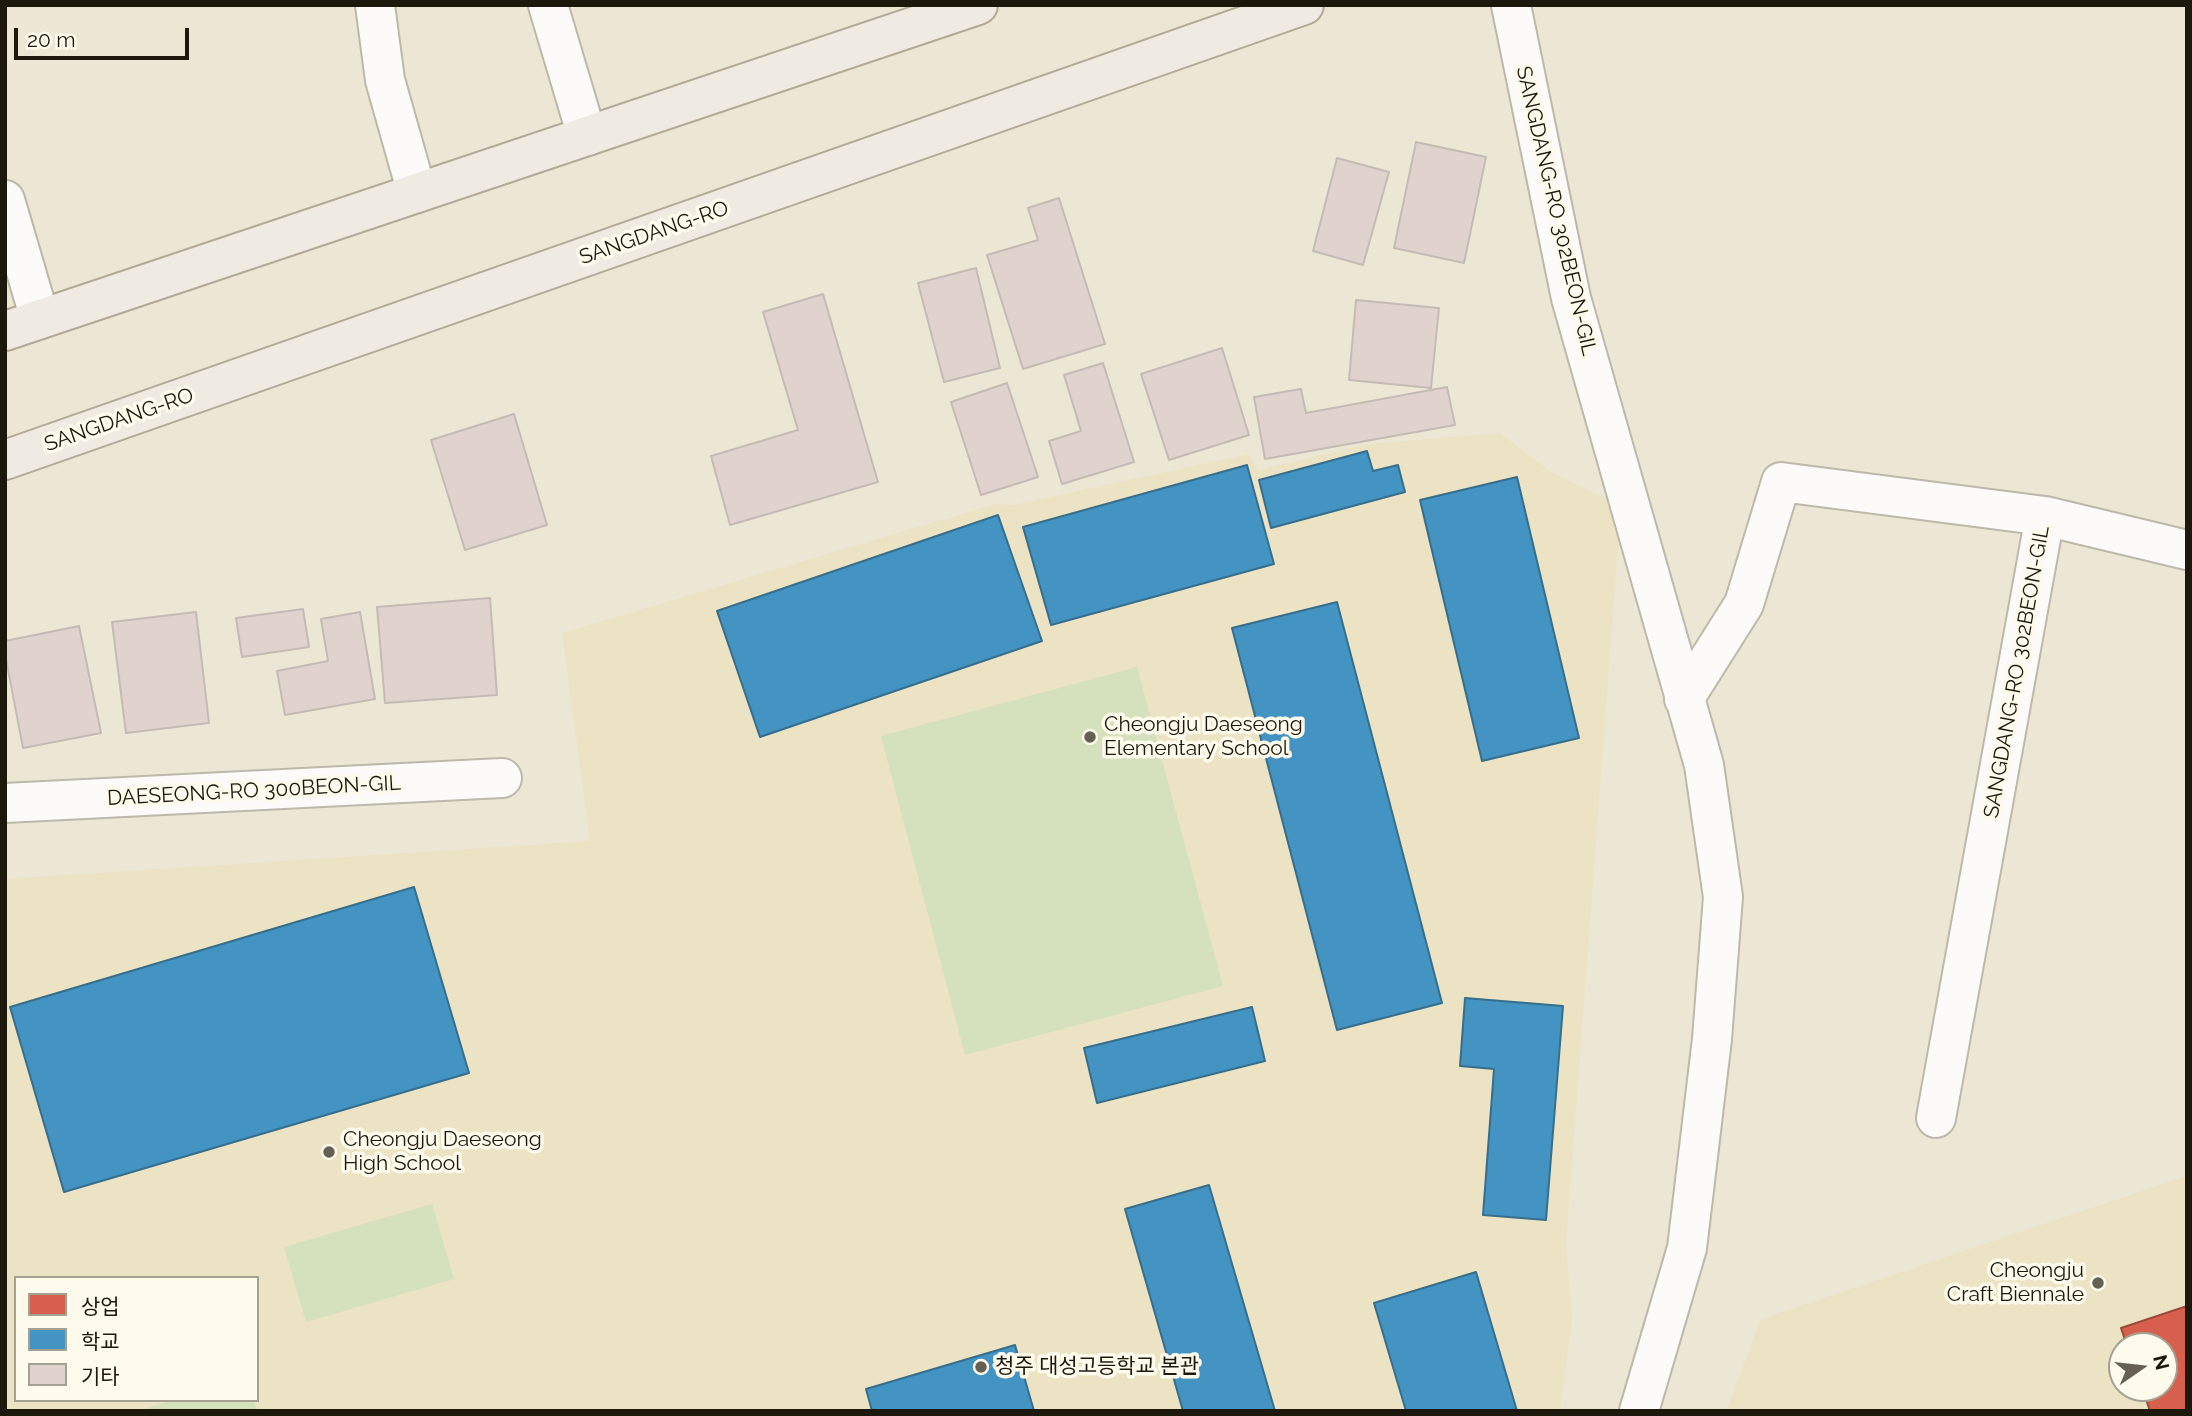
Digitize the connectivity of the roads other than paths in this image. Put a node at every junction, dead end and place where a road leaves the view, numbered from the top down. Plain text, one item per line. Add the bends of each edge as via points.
1 (375, 5) edge
2 (548, 5) edge
3 (1304, 5) edge
4 (1511, 5) edge
5 (976, 6) edge
6 (587, 136) junction
7 (417, 193) junction
8 (5, 200) edge
9 (22, 325) edge
10 (5, 460) edge
11 (2045, 516) junction
12 (2187, 550) edge
13 (1684, 699) junction
14 (502, 778) dead end
15 (5, 803) edge
16 (1936, 1118) dead end
17 (1639, 1411) edge

1 - 7 street via 385,80
2 - 6 street
3 - 10 main road, SANGDANG-RO
4 - 13 street, SANGDANG-RO 302BEON-GIL via 1571,298
5 - 6 main road
6 - 7 main road
7 - 9 main road
8 - 9 street
11 - 12 street
11 - 13 street, SANGDANG-RO 302BEON-GIL via 1781,482 1744,604
11 - 16 street, SANGDANG-RO 302BEON-GIL
13 - 17 street, SANGDANG-RO 302BEON-GIL via 1704,765 1723,897 1712,1039 1687,1248
14 - 15 street, DAESEONG-RO 300BEON-GIL

